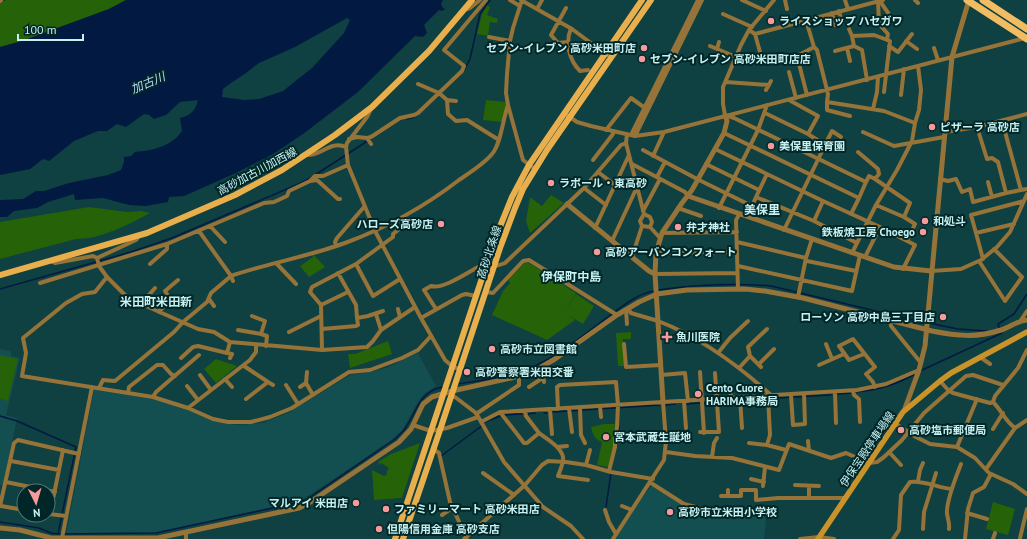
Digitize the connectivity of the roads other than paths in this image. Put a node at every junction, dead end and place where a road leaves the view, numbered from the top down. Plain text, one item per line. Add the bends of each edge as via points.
1 (472, 0) edge
2 (480, 0) edge
3 (486, 0) edge
4 (510, 0) edge
5 (521, 0) edge
6 (542, 0) edge
7 (642, 0) edge
8 (651, 0) edge
9 (698, 0) edge
10 (702, 0) edge
11 (742, 0) edge
12 (774, 0) edge
13 (785, 0) edge
14 (845, 0) edge
15 (967, 0) edge
16 (983, 0) edge
17 (880, 1) edge
18 (520, 6) junction
19 (566, 8) dead end
20 (538, 9) junction
21 (787, 9) dead end
22 (848, 9) junction
23 (464, 10) junction
24 (766, 11) junction
25 (839, 12) junction
26 (832, 13) junction
27 (723, 14) dead end
28 (806, 20) junction
29 (559, 21) junction
30 (842, 22) dead end
31 (895, 24) dead end
32 (835, 25) dead end
33 (571, 28) junction
34 (751, 28) junction
35 (849, 29) dead end
36 (1027, 29) edge
37 (755, 34) junction
38 (912, 34) dead end
39 (852, 36) junction
40 (489, 37) dead end
41 (1026, 38) edge
42 (887, 40) junction
43 (510, 41) junction
44 (906, 41) junction
45 (567, 42) junction
46 (719, 42) dead end
47 (710, 46) dead end
48 (854, 46) junction
49 (889, 46) junction
50 (814, 47) junction
51 (846, 48) junction
52 (934, 48) dead end
53 (717, 49) junction
54 (917, 49) dead end
55 (835, 50) dead end
56 (608, 56) junction
57 (797, 56) junction
58 (952, 56) junction
59 (736, 57) junction
60 (671, 59) junction
61 (938, 60) junction
62 (850, 61) dead end
63 (786, 62) dead end
64 (763, 63) dead end
65 (918, 66) junction
66 (588, 70) dead end
67 (904, 70) junction
68 (789, 72) dead end
69 (887, 74) junction
70 (878, 77) junction
71 (867, 80) junction
72 (726, 82) junction
73 (418, 84) dead end
74 (768, 85) dead end
75 (827, 90) junction
76 (884, 92) dead end
77 (440, 93) junction
78 (654, 94) junction
79 (807, 95) junction
80 (901, 95) dead end
81 (796, 98) junction
82 (447, 100) junction
83 (789, 100) junction
84 (456, 101) dead end
85 (827, 102) junction
86 (508, 105) junction
87 (767, 105) junction
88 (372, 107) junction
89 (645, 108) junction
90 (873, 109) junction
91 (564, 112) junction
92 (765, 113) junction
93 (840, 114) junction
94 (1027, 114) edge
95 (725, 115) junction
96 (850, 116) dead end
97 (570, 117) junction
98 (839, 120) dead end
99 (1002, 121) junction
100 (915, 122) junction
101 (977, 127) junction
102 (606, 130) junction
103 (758, 130) junction
104 (613, 131) junction
105 (664, 132) junction
106 (862, 132) dead end
107 (724, 133) junction
108 (808, 134) junction
109 (944, 134) junction
110 (631, 135) junction
111 (841, 137) dead end
112 (349, 139) junction
113 (499, 140) junction
114 (626, 143) junction
115 (911, 143) junction
116 (750, 145) junction
117 (825, 145) junction
118 (715, 149) junction
119 (346, 150) junction
120 (643, 150) dead end
121 (858, 152) dead end
122 (307, 155) junction
123 (629, 155) junction
124 (653, 156) junction
125 (819, 159) junction
126 (593, 160) dead end
127 (742, 161) junction
128 (665, 162) junction
129 (632, 164) junction
130 (706, 164) junction
131 (348, 165) junction
132 (529, 165) junction
133 (535, 169) junction
134 (598, 172) junction
135 (767, 174) junction
136 (811, 175) junction
137 (323, 176) junction
138 (658, 178) junction
139 (734, 178) junction
140 (697, 179) junction
141 (940, 179) junction
142 (316, 180) junction
143 (876, 180) junction
144 (310, 181) junction
145 (866, 182) junction
146 (988, 182) dead end
147 (615, 185) junction
148 (637, 187) junction
149 (886, 187) junction
150 (584, 188) junction
151 (1027, 189) edge
152 (759, 190) junction
153 (1021, 190) junction
154 (803, 191) junction
155 (1006, 193) junction
156 (726, 194) junction
157 (1027, 194) edge
158 (688, 196) junction
159 (756, 197) junction
160 (992, 197) junction
161 (859, 198) junction
162 (340, 199) dead end
163 (1024, 201) junction
164 (824, 202) junction
165 (567, 204) junction
166 (606, 205) junction
167 (876, 205) junction
168 (364, 207) junction
169 (678, 208) junction
170 (719, 208) junction
171 (793, 212) junction
172 (644, 213) junction
173 (851, 214) junction
174 (739, 215) junction
175 (701, 216) dead end
176 (904, 217) junction
177 (399, 219) junction
178 (814, 221) junction
179 (868, 222) junction
180 (1014, 224) junction
181 (210, 226) junction
182 (642, 226) junction
183 (650, 227) junction
184 (880, 227) junction
185 (595, 228) junction
186 (784, 230) junction
187 (199, 231) junction
188 (375, 232) junction
189 (737, 232) junction
190 (976, 233) junction
191 (139, 235) junction
192 (661, 236) junction
193 (812, 239) junction
194 (612, 241) junction
195 (907, 241) junction
196 (225, 242) dead end
197 (737, 242) junction
198 (857, 243) junction
199 (168, 244) junction
200 (382, 244) junction
201 (336, 246) junction
202 (994, 249) junction
203 (736, 252) junction
204 (656, 253) junction
205 (852, 253) junction
206 (863, 256) junction
207 (632, 257) junction
208 (97, 258) junction
209 (807, 259) junction
210 (981, 260) junction
211 (49, 261) junction
212 (276, 262) junction
213 (150, 264) dead end
214 (356, 264) junction
215 (99, 266) junction
216 (495, 266) junction
217 (738, 266) junction
218 (486, 267) junction
219 (904, 269) junction
220 (856, 271) junction
221 (931, 271) junction
222 (338, 273) junction
223 (737, 273) junction
224 (655, 274) junction
225 (0, 275) edge
226 (231, 276) junction
227 (107, 278) junction
228 (400, 279) junction
229 (802, 279) junction
230 (178, 280) dead end
231 (234, 281) dead end
232 (40, 283) dead end
233 (296, 284) dead end
234 (155, 288) dead end
235 (738, 289) junction
236 (348, 292) junction
237 (486, 292) junction
238 (656, 294) junction
239 (476, 296) junction
240 (798, 297) junction
241 (209, 299) junction
242 (141, 304) junction
243 (322, 305) junction
244 (214, 306) dead end
245 (415, 307) junction
246 (398, 309) dead end
247 (627, 309) junction
248 (436, 310) junction
249 (383, 311) dead end
250 (1027, 311) edge
251 (159, 312) junction
252 (376, 314) junction
253 (617, 315) junction
254 (252, 316) dead end
255 (321, 316) junction
256 (400, 317) junction
257 (357, 318) junction
258 (421, 318) junction
259 (890, 320) junction
260 (1021, 320) junction
261 (1027, 320) edge
262 (658, 321) junction
263 (748, 321) dead end
264 (183, 322) junction
265 (627, 324) dead end
266 (322, 329) junction
267 (926, 329) junction
268 (238, 330) dead end
269 (381, 330) junction
270 (766, 331) dead end
271 (289, 332) dead end
272 (1027, 332) edge
273 (261, 334) junction
274 (431, 336) junction
275 (230, 342) junction
276 (744, 343) dead end
277 (624, 344) dead end
278 (826, 344) dead end
279 (256, 345) junction
280 (266, 346) junction
281 (748, 347) junction
282 (322, 350) junction
283 (1027, 350) edge
284 (773, 352) dead end
285 (228, 353) junction
286 (718, 353) junction
287 (844, 354) junction
288 (864, 354) junction
289 (199, 355) dead end
290 (750, 356) junction
291 (980, 357) junction
292 (181, 358) dead end
293 (230, 358) dead end
294 (832, 359) junction
295 (191, 362) junction
296 (922, 363) junction
297 (990, 364) dead end
298 (661, 365) junction
299 (819, 365) dead end
300 (194, 366) dead end
301 (244, 366) junction
302 (456, 368) junction
303 (540, 368) junction
304 (739, 368) junction
305 (919, 370) junction
306 (307, 372) dead end
307 (700, 372) dead end
308 (715, 373) dead end
309 (200, 375) dead end
310 (662, 375) junction
311 (175, 376) junction
312 (519, 376) junction
313 (225, 379) junction
314 (720, 379) dead end
315 (715, 380) junction
316 (940, 381) junction
317 (268, 382) junction
318 (306, 383) junction
319 (273, 385) dead end
320 (286, 385) dead end
321 (1003, 385) junction
322 (187, 386) dead end
323 (92, 387) junction
324 (232, 387) dead end
325 (300, 387) dead end
326 (529, 387) dead end
327 (730, 387) dead end
328 (875, 387) junction
329 (99, 388) junction
330 (210, 390) junction
331 (853, 391) junction
332 (949, 391) junction
333 (128, 393) junction
334 (443, 393) junction
335 (451, 394) junction
336 (791, 394) junction
337 (804, 394) junction
338 (835, 394) junction
339 (313, 395) junction
340 (770, 396) junction
341 (154, 397) junction
342 (731, 398) junction
343 (740, 398) junction
344 (246, 399) dead end
345 (717, 399) junction
346 (976, 399) junction
347 (198, 400) junction
348 (702, 400) junction
349 (663, 402) junction
350 (685, 402) junction
351 (993, 402) junction
352 (298, 404) junction
353 (618, 405) junction
354 (600, 406) junction
355 (188, 408) junction
356 (558, 409) junction
357 (569, 410) junction
358 (580, 410) junction
359 (550, 412) junction
360 (904, 412) junction
361 (526, 413) junction
362 (1003, 413) junction
363 (501, 414) junction
364 (477, 416) junction
365 (601, 417) dead end
366 (1027, 420) edge
367 (834, 421) dead end
368 (481, 422) junction
369 (860, 422) dead end
370 (896, 424) junction
371 (413, 425) junction
372 (686, 428) dead end
373 (742, 428) dead end
374 (1015, 428) junction
375 (993, 429) dead end
376 (440, 430) junction
377 (432, 431) junction
378 (908, 431) junction
379 (572, 432) dead end
380 (539, 433) junction
381 (552, 434) dead end
382 (624, 436) dead end
383 (717, 438) dead end
384 (808, 441) dead end
385 (585, 443) dead end
386 (615, 443) junction
387 (749, 443) dead end
388 (767, 445) junction
389 (567, 446) dead end
390 (556, 447) junction
391 (957, 447) junction
392 (433, 449) junction
393 (63, 450) junction
394 (590, 450) dead end
395 (786, 450) junction
396 (809, 451) junction
397 (666, 452) junction
398 (889, 452) junction
399 (79, 454) junction
400 (712, 457) junction
401 (11, 461) junction
402 (563, 462) junction
403 (869, 463) junction
404 (923, 463) dead end
405 (586, 465) junction
406 (902, 466) dead end
407 (958, 466) dead end
408 (765, 467) junction
409 (986, 468) junction
410 (59, 470) junction
411 (609, 471) junction
412 (483, 473) dead end
413 (936, 474) dead end
414 (991, 474) junction
415 (751, 479) dead end
416 (588, 480) dead end
417 (652, 481) junction
418 (918, 481) junction
419 (6, 482) junction
420 (16, 484) edge
421 (525, 485) junction
422 (795, 485) dead end
423 (56, 486) edge
424 (809, 486) junction
425 (819, 486) dead end
426 (932, 486) junction
427 (952, 489) junction
428 (728, 490) dead end
429 (1027, 494) edge
430 (514, 495) junction
431 (721, 496) dead end
432 (728, 496) junction
433 (809, 498) junction
434 (846, 498) junction
435 (0, 506) edge
436 (622, 506) dead end
437 (452, 508) junction
438 (16, 509) edge
439 (1027, 509) edge
440 (605, 510) dead end
441 (632, 510) junction
442 (711, 511) dead end
443 (967, 513) junction
444 (56, 515) edge
445 (442, 515) dead end
446 (63, 516) junction
447 (987, 519) dead end
448 (0, 528) edge
449 (923, 529) dead end
450 (949, 529) dead end
451 (186, 532) junction
452 (995, 533) dead end
453 (616, 534) junction
454 (61, 538) edge
455 (466, 538) edge
456 (818, 538) edge
457 (1020, 538) dead end
458 (77, 539) edge
459 (186, 539) edge
460 (395, 539) edge
461 (402, 539) edge
462 (583, 539) edge
463 (613, 539) edge
464 (800, 539) edge
465 (834, 539) edge
466 (893, 539) edge
467 (965, 539) edge
468 (993, 539) edge

1 - 23 main road, 高砂加古川加西線
2 - 23 street
3 - 77 street via 445,48 445,52 464,68
4 - 18 street
5 - 18 street
5 - 20 street
6 - 20 street
7 - 56 main road, 高砂北条線
8 - 56 main road, 高砂北条線
9 - 60 street
10 - 60 street
11 - 24 street
12 - 24 street
13 - 21 street
14 - 22 street
15 - 41 highway
15 - 58 street
16 - 36 highway
17 - 22 street
17 - 31 street
17 - 42 street via 879,24 888,34
18 - 43 street
19 - 29 street
20 - 29 street
22 - 25 street
23 - 88 main road, 高砂加古川加西線 via 429,52
24 - 34 street
25 - 26 street
25 - 30 street
26 - 28 street
26 - 32 street
27 - 34 street
28 - 37 street
28 - 50 street
29 - 33 street
29 - 45 street via 551,35 558,43
33 - 45 street
33 - 56 street
34 - 37 street
34 - 59 street
35 - 39 street
37 - 64 street
38 - 44 street
39 - 42 street via 874,35
39 - 48 street
40 - 43 street
41 - 58 street
42 - 49 street via 890,41
43 - 86 street via 506,74
44 - 49 street via 898,52
44 - 54 street
45 - 66 street via 570,56 577,68
46 - 53 street
47 - 53 street
48 - 51 street
48 - 71 street via 862,50
49 - 69 street
50 - 57 street
50 - 75 street
51 - 55 street
51 - 62 street
52 - 61 street
53 - 59 street
56 - 91 main road, 高砂北条線
56 - 97 main road, 高砂北条線
57 - 63 street
57 - 79 street
58 - 61 street
58 - 109 street
59 - 72 street
60 - 78 street
61 - 65 street
65 - 67 street
65 - 100 street via 921,90
67 - 69 street
67 - 80 street
68 - 81 street
69 - 70 street
69 - 76 street
70 - 71 street
70 - 90 street
71 - 75 street
72 - 74 street
72 - 95 street via 723,87
73 - 77 street
75 - 79 street
75 - 85 street
77 - 82 street
77 - 112 street via 418,113 400,118 369,141 357,137
78 - 89 street
78 - 110 street
79 - 81 street
81 - 83 street
82 - 84 street
82 - 113 street via 448,114 456,121 467,120
83 - 87 street
83 - 108 street via 818,116
85 - 90 street
85 - 93 street via 826,110
86 - 113 street
86 - 132 street via 523,160
87 - 92 street
87 - 95 street
88 - 112 street
88 - 122 main road, 高砂加古川加西線
89 - 102 street via 631,98
89 - 110 street
90 - 100 street
91 - 97 street
91 - 132 main road, 高砂北条線
92 - 103 street
92 - 108 street
93 - 96 street
93 - 98 street
94 - 99 street
95 - 103 street
95 - 105 street
95 - 107 street via 727,121
97 - 102 street via 577,122
97 - 133 main road, 高砂北条線
99 - 101 street
99 - 153 street
100 - 115 street
101 - 109 street
101 - 155 street via 986,159 992,158 998,162
102 - 104 street
103 - 116 street
103 - 125 street
104 - 110 street
104 - 126 street
105 - 110 street
105 - 124 street
106 - 115 street via 894,146
107 - 116 street
107 - 118 street
108 - 117 street
109 - 115 street
109 - 141 street
110 - 114 street
111 - 117 street via 832,131
112 - 119 street
113 - 177 street via 493,154 487,159 428,202
114 - 123 street
114 - 134 street via 621,145
115 - 149 street
116 - 127 street
116 - 136 street
117 - 125 street
118 - 127 street
118 - 130 street
119 - 122 street via 335,144 318,153
119 - 131 street
120 - 124 street
121 - 143 street via 878,168
122 - 191 main road, 高砂加古川加西線 via 235,195
123 - 129 street
123 - 147 street
124 - 128 street
125 - 136 street
125 - 145 street
127 - 135 street
127 - 139 street
128 - 138 street
128 - 140 street
129 - 138 street
129 - 148 street
130 - 139 street
130 - 140 street
131 - 137 street
131 - 168 street
132 - 133 street
132 - 218 main road, 高砂北条線 via 506,209
133 - 216 main road, 高砂北条線 via 515,208
134 - 147 street
134 - 150 street
135 - 152 street
135 - 154 street
136 - 154 street
136 - 161 street
137 - 142 street
137 - 144 street via 315,176
138 - 158 street
138 - 172 street
139 - 152 street
139 - 156 street
140 - 156 street
140 - 158 street
141 - 160 street via 956,179 962,192 970,190 973,202
141 - 221 street
142 - 144 street
142 - 162 street
143 - 145 street via 869,176
143 - 149 street
144 - 181 street via 274,202 264,203
145 - 161 street
146 - 160 street
147 - 166 street
148 - 172 street
148 - 194 street
149 - 167 street
149 - 176 street via 910,203
150 - 165 street
150 - 166 street
151 - 153 street
152 - 159 street
153 - 155 street
154 - 164 street
154 - 171 street
155 - 160 street
156 - 159 street via 752,206
156 - 170 street
157 - 163 street
158 - 169 street
158 - 170 street
159 - 171 street
161 - 173 street
163 - 180 street
163 - 190 street via 971,215
164 - 173 street
164 - 178 street
165 - 185 street
165 - 216 street via 505,263
166 - 185 street
167 - 176 street
167 - 179 street
168 - 188 street
168 - 201 street via 337,238
169 - 175 street via 697,212
169 - 192 street
170 - 174 street
171 - 178 street
171 - 186 street
172 - 182 street via 640,221
172 - 183 street via 650,217
173 - 179 street
174 - 186 street
174 - 189 street via 736,220
176 - 195 street via 915,224
177 - 188 street
177 - 200 street via 402,228
178 - 198 street
179 - 184 street
179 - 198 street
180 - 190 street
180 - 202 street
181 - 187 street
181 - 196 street
182 - 183 street
182 - 207 street
183 - 192 street
184 - 195 street
184 - 206 street
185 - 194 street
186 - 193 street
187 - 199 street
187 - 226 street
188 - 200 street
188 - 201 street
189 - 192 street
189 - 197 street
190 - 210 street
191 - 208 street via 136,240
191 - 211 main road, 高砂加古川加西線
192 - 204 street
193 - 205 street
193 - 209 street
194 - 207 street
195 - 219 street via 915,245
197 - 203 street
197 - 209 street
198 - 205 street
199 - 213 street
199 - 215 street
200 - 214 street
200 - 228 street
201 - 212 street
202 - 210 street
202 - 210 street via 1022,277 1005,301
203 - 204 street
203 - 217 street
204 - 224 street
205 - 206 street
206 - 219 street
206 - 220 street
207 - 224 street
208 - 211 street via 93,256
208 - 215 street
209 - 220 street
209 - 229 street
210 - 221 street via 961,269
211 - 225 main road, 高砂加古川加西線
212 - 226 street
212 - 233 street
214 - 222 street
214 - 228 street via 373,296
215 - 227 street
215 - 232 street
216 - 218 street
216 - 237 main road, 高砂北条線
217 - 223 street
217 - 229 street
218 - 239 main road, 高砂北条線
218 - 248 street via 478,267 452,281 424,290
219 - 221 street
220 - 229 street via 852,291
221 - 267 street
222 - 236 street
222 - 243 street via 312,287 310,292
223 - 224 street
223 - 235 street
224 - 238 street
226 - 231 street
226 - 241 street via 211,294
227 - 242 street via 128,298
227 - 323 street via 95,292 82,294 66,303 23,338 26,353 22,376
228 - 245 street
229 - 240 street
230 - 251 street via 165,291 170,299
234 - 242 street
235 - 238 street via 687,290
235 - 240 street
236 - 243 street
236 - 257 street via 356,305
237 - 253 street via 493,293 524,261 529,260
237 - 302 main road, 高砂北条線
238 - 247 street
238 - 262 street
239 - 248 street via 462,295
239 - 302 main road, 高砂北条線
240 - 259 street
241 - 244 street
241 - 264 street
242 - 251 street
243 - 255 street
245 - 256 street
245 - 258 street
246 - 256 street
247 - 253 street
247 - 262 street via 631,313
247 - 265 street
248 - 258 street
249 - 252 street
250 - 260 street
251 - 264 street
252 - 257 street
252 - 269 street
253 - 303 street
254 - 273 street via 265,321
255 - 266 street
255 - 271 street
256 - 269 street
257 - 266 street via 356,326
258 - 274 street
259 - 267 street
259 - 296 street via 891,326
260 - 261 street
260 - 267 street via 1003,330 968,336
262 - 286 street
262 - 298 street
263 - 286 street via 738,326
264 - 275 street via 198,329 214,332
264 - 329 street via 115,381 103,380
266 - 282 street
267 - 296 street
268 - 273 street
269 - 282 street via 367,346
270 - 281 street
272 - 291 main road, 伊保宝殿停車場線
273 - 280 street via 267,336
274 - 302 street via 446,360
274 - 339 street via 418,350 370,370 349,372
275 - 279 street
275 - 285 street
276 - 281 street
277 - 298 street via 626,367
278 - 294 street
279 - 280 street
279 - 301 street via 256,352
280 - 282 street
281 - 290 street
283 - 321 street via 1018,368
284 - 290 street via 760,365
285 - 292 street via 198,346 188,349
285 - 293 street via 232,354
286 - 304 street
287 - 288 street via 849,360
287 - 288 street via 839,346 853,339
287 - 294 street
288 - 328 street via 875,367 866,374
289 - 295 street
290 - 304 street
291 - 297 street
291 - 316 main road, 伊保宝殿停車場線
294 - 299 street
295 - 300 street
295 - 311 street
296 - 305 street
298 - 310 street
301 - 313 street
301 - 317 street
302 - 334 main road, 高砂北条線
302 - 335 main road, 高砂北条線
303 - 312 street
303 - 326 street via 544,380
304 - 340 street
305 - 328 street
305 - 360 street
306 - 318 street
307 - 348 street
308 - 315 street
309 - 330 street
310 - 349 street
310 - 350 street via 685,373
311 - 333 street via 163,365 157,365 129,387
311 - 341 street via 156,392
312 - 335 street
312 - 364 street via 519,385
313 - 324 street
313 - 330 street
314 - 315 street
315 - 345 street
316 - 332 street
316 - 360 main road, 伊保宝殿停車場線
317 - 319 street
317 - 344 street via 252,397
318 - 325 street
318 - 339 street
320 - 352 street
321 - 332 street via 967,375
321 - 351 street
322 - 347 street
323 - 329 street
323 - 399 street
327 - 342 street
328 - 331 street
329 - 333 street
330 - 347 street
331 - 338 street
331 - 369 street via 859,399
332 - 346 street
332 - 378 street
333 - 341 street
334 - 335 street
334 - 371 street via 423,404
334 - 377 main road, 高砂北条線
335 - 364 street
335 - 376 main road, 高砂北条線
336 - 337 street
336 - 337 street via 793,424 805,424
336 - 340 street
337 - 338 street
338 - 367 street
339 - 352 street
340 - 343 street
340 - 388 street via 770,435
341 - 355 street
342 - 343 street
342 - 345 street
343 - 373 street
345 - 348 street
345 - 348 street via 719,432 702,432
346 - 351 street
346 - 391 street
347 - 355 street
348 - 350 street
349 - 350 street
349 - 353 street
349 - 397 street
350 - 372 street
351 - 362 street
352 - 355 street via 280,414 252,422 213,419
353 - 354 street
353 - 356 street via 616,382 560,385 557,387
353 - 386 street
354 - 358 street
354 - 365 street
356 - 357 street
356 - 359 street
357 - 358 street
357 - 379 street
358 - 385 street via 581,435
359 - 361 street
359 - 381 street
360 - 370 main road, 伊保宝殿停車場線
361 - 363 street
361 - 380 street
362 - 374 street via 1008,423
362 - 375 street
363 - 368 street
363 - 380 street via 524,443
364 - 368 street
364 - 376 street
366 - 374 street
368 - 421 street via 504,462
370 - 378 street
370 - 403 main road, 伊保宝殿停車場線
371 - 377 street
371 - 451 street via 399,442 304,506
374 - 409 street
376 - 377 street
376 - 392 main road, 高砂北条線
377 - 460 main road, 高砂北条線
378 - 391 street via 930,444
378 - 398 street
380 - 390 street
382 - 386 street
383 - 400 street
384 - 396 street
386 - 411 street
387 - 388 street
388 - 395 street
389 - 390 street
390 - 402 street via 563,456
391 - 409 street
392 - 437 street via 439,453
392 - 461 main road, 高砂北条線
393 - 399 street
393 - 401 street via 18,440 14,443
393 - 410 street
394 - 405 street
395 - 396 street via 789,444
395 - 408 street via 779,470
396 - 403 street via 830,458 846,453
397 - 400 street
397 - 417 street
398 - 403 street via 877,462
398 - 406 street
399 - 446 street
400 - 408 street via 732,458
401 - 410 street
401 - 419 street
402 - 405 street
402 - 416 street via 558,476
402 - 421 street via 545,462
403 - 434 main road, 伊保宝殿停車場線
404 - 418 street
405 - 411 street
407 - 427 street
408 - 415 street via 764,484
409 - 414 street
410 - 423 street
411 - 417 street
412 - 430 street
413 - 426 street
414 - 429 street
414 - 443 street via 984,487 973,493
417 - 441 street
417 - 442 street via 684,504
418 - 426 street
418 - 466 street via 910,482 901,495 899,530
419 - 420 street
419 - 435 street
421 - 430 street
421 - 462 street via 543,507 571,526
422 - 424 street
424 - 425 street
424 - 433 street
426 - 427 street
426 - 449 street via 923,507
427 - 450 street via 946,511 951,522
428 - 432 street
430 - 455 street
431 - 432 street
432 - 433 street via 741,496 741,490 756,490 756,500 777,496
433 - 434 street
434 - 456 main road, 伊保宝殿停車場線
435 - 438 street
436 - 441 street
437 - 445 street
437 - 455 street
439 - 457 street via 1024,533
440 - 453 street
441 - 453 street
443 - 447 street
443 - 467 street
444 - 446 street
446 - 454 street
448 - 454 street
451 - 458 street via 158,538
451 - 459 street
452 - 468 street
453 - 463 street
454 - 458 street
456 - 464 street
456 - 465 street

